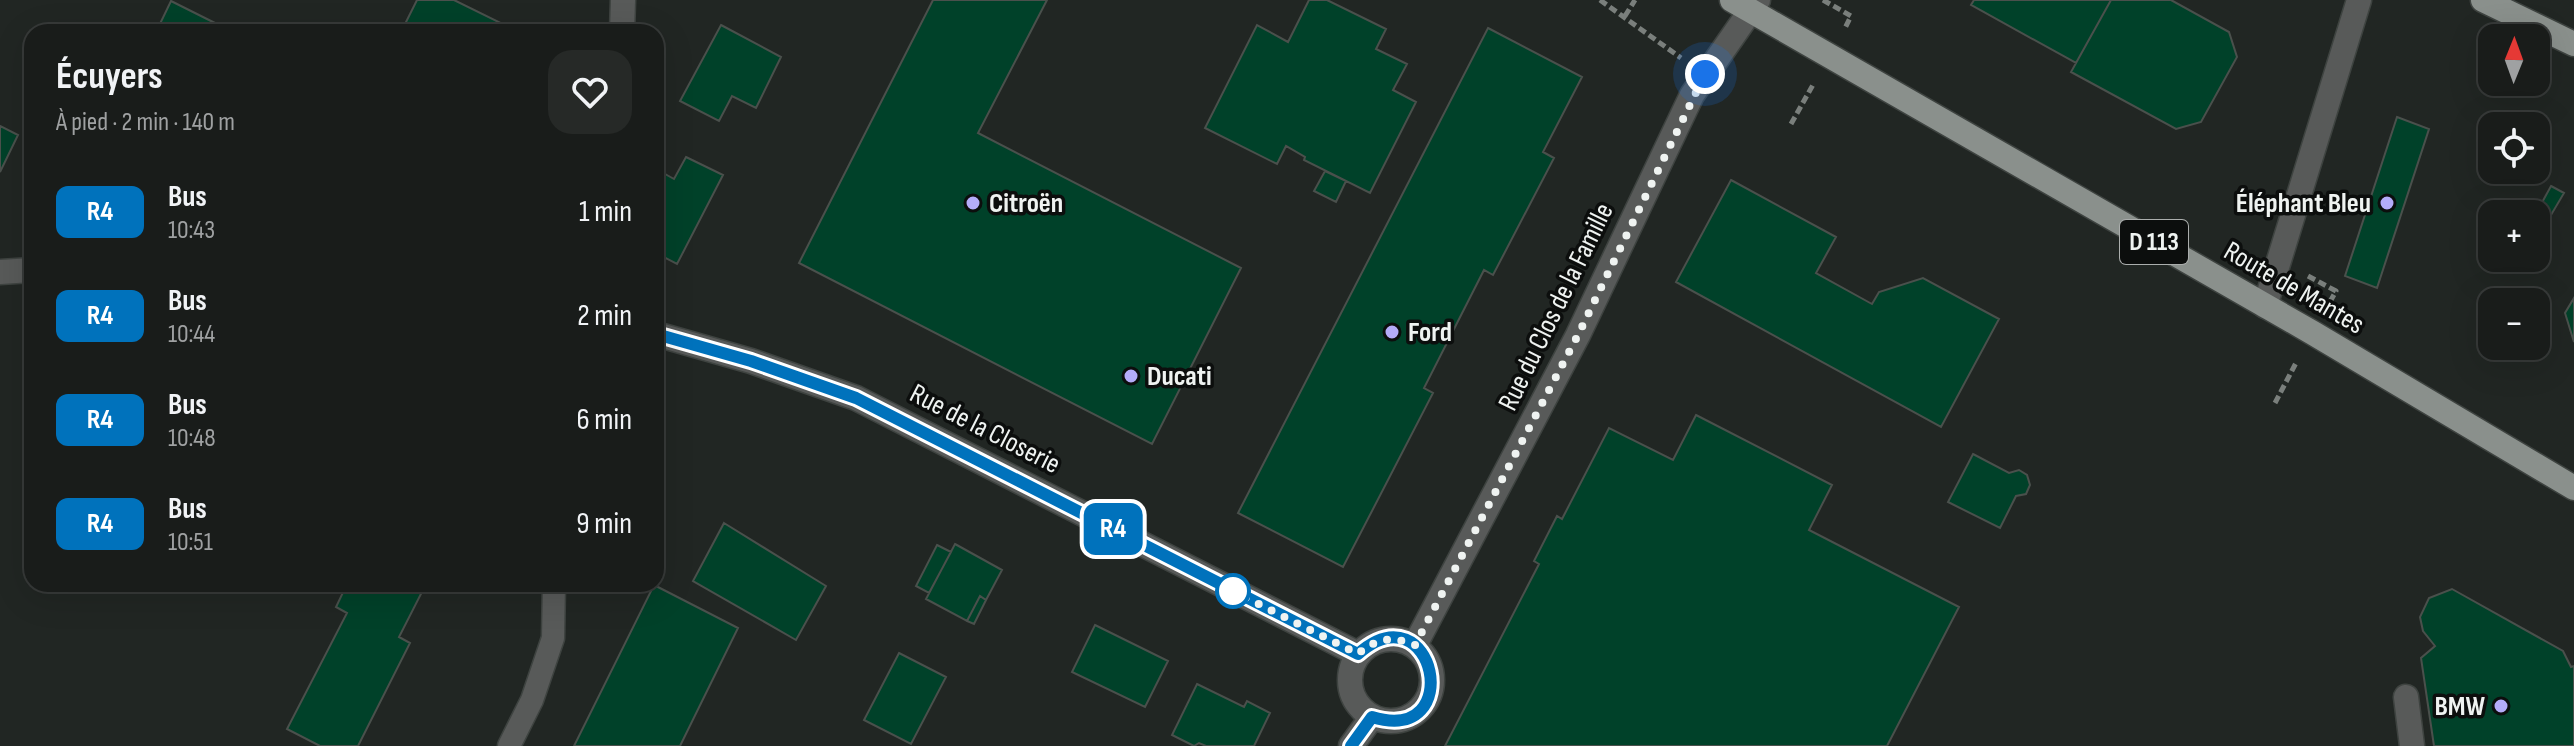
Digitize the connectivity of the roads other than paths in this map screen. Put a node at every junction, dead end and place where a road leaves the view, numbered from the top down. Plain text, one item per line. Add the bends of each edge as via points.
1 (623, 0) edge
2 (2359, 0) edge
3 (2483, 0) edge
4 (1747, 4) edge
5 (622, 24) edge
6 (2574, 44) edge
7 (24, 270) edge
8 (0, 272) edge
9 (2265, 306) junction
10 (664, 336) edge
11 (2574, 488) edge
12 (554, 592) edge
13 (1415, 645) junction
14 (1358, 654) junction
15 (2406, 697) dead end
16 (1372, 717) junction
17 (509, 746) edge
18 (1351, 746) edge
19 (2412, 746) edge

1 - 5 street
2 - 9 street
3 - 6 main road
4 - 9 main road, Route de Mantes / D 113
4 - 13 street, Rue du Clos de la Famille via 1692,95 1578,335
7 - 8 street
9 - 11 main road, Route de Mantes / D 113
10 - 14 street, Rue de la Closerie via 856,398
12 - 17 lane via 553,638
13 - 14 street via 1391,638
13 - 16 street via 1431,667 1430,694 1412,715 1400,720
14 - 16 street via 1351,688
15 - 19 street
16 - 18 street

